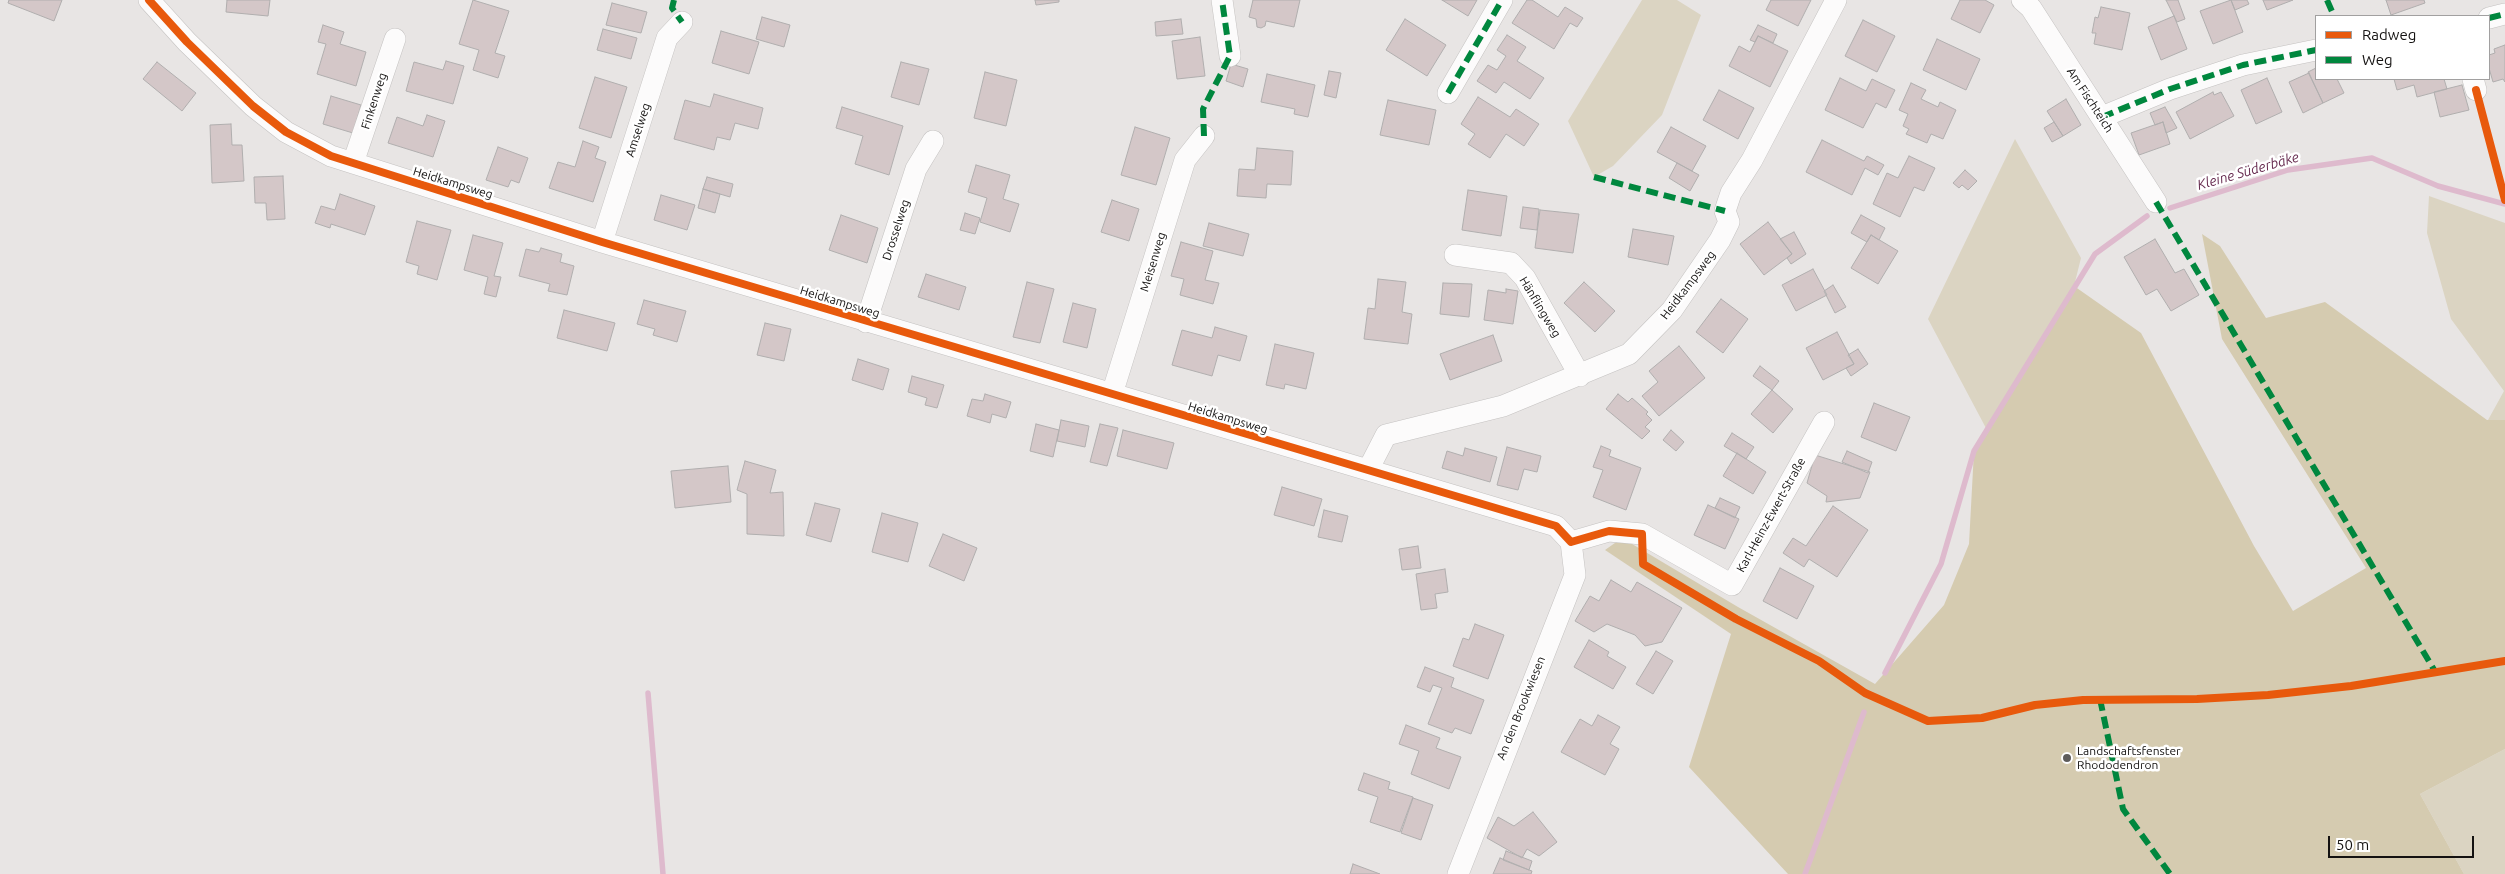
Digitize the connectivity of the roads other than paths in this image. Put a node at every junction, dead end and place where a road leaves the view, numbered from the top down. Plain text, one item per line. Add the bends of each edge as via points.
1 (149, 0) edge
2 (1222, 0) edge
3 (1502, 0) edge
4 (1836, 0) edge
5 (2022, 0) edge
6 (2505, 14) edge
7 (2490, 18) edge
8 (682, 22) dead end
9 (395, 39) dead end
10 (2315, 50) edge
11 (1230, 56) dead end
12 (1448, 94) dead end
13 (2102, 118) junction
14 (1204, 136) dead end
15 (932, 141) dead end
16 (353, 164) junction
17 (2156, 202) dead end
18 (602, 242) junction
19 (1454, 255) dead end
20 (866, 322) junction
21 (1580, 376) junction
22 (1112, 394) junction
23 (1824, 422) dead end
24 (1368, 470) junction
25 (1571, 542) junction
26 (1458, 874) edge

1 - 16 street, Heidkampsweg via 253,106 286,132
2 - 11 street
3 - 12 street
4 - 21 street, Heidkampsweg via 1752,160 1731,193 1725,211 1729,222 1707,262 1672,310 1629,354
5 - 13 street, Am Fischteich
6 - 7 street
8 - 18 street, Amselweg via 667,38
9 - 16 street, Finkenweg
10 - 13 street via 2243,65 2170,89
13 - 17 street, Am Fischteich
14 - 22 street, Meisenweg via 1185,160
15 - 20 street, Drosselweg via 916,169
16 - 18 street, Heidkampsweg
18 - 20 street, Heidkampsweg
19 - 21 street, Hänflingweg via 1511,263 1524,278
20 - 22 street, Heidkampsweg
21 - 24 street, Heidkampsweg via 1503,406 1386,434
22 - 24 street, Heidkampsweg
23 - 25 street, Karl-Heinz-Ewert-Straße via 1732,585 1642,534 1608,532
24 - 25 street, Heidkampsweg via 1556,526
25 - 26 street, An den Brookwiesen via 1575,575

